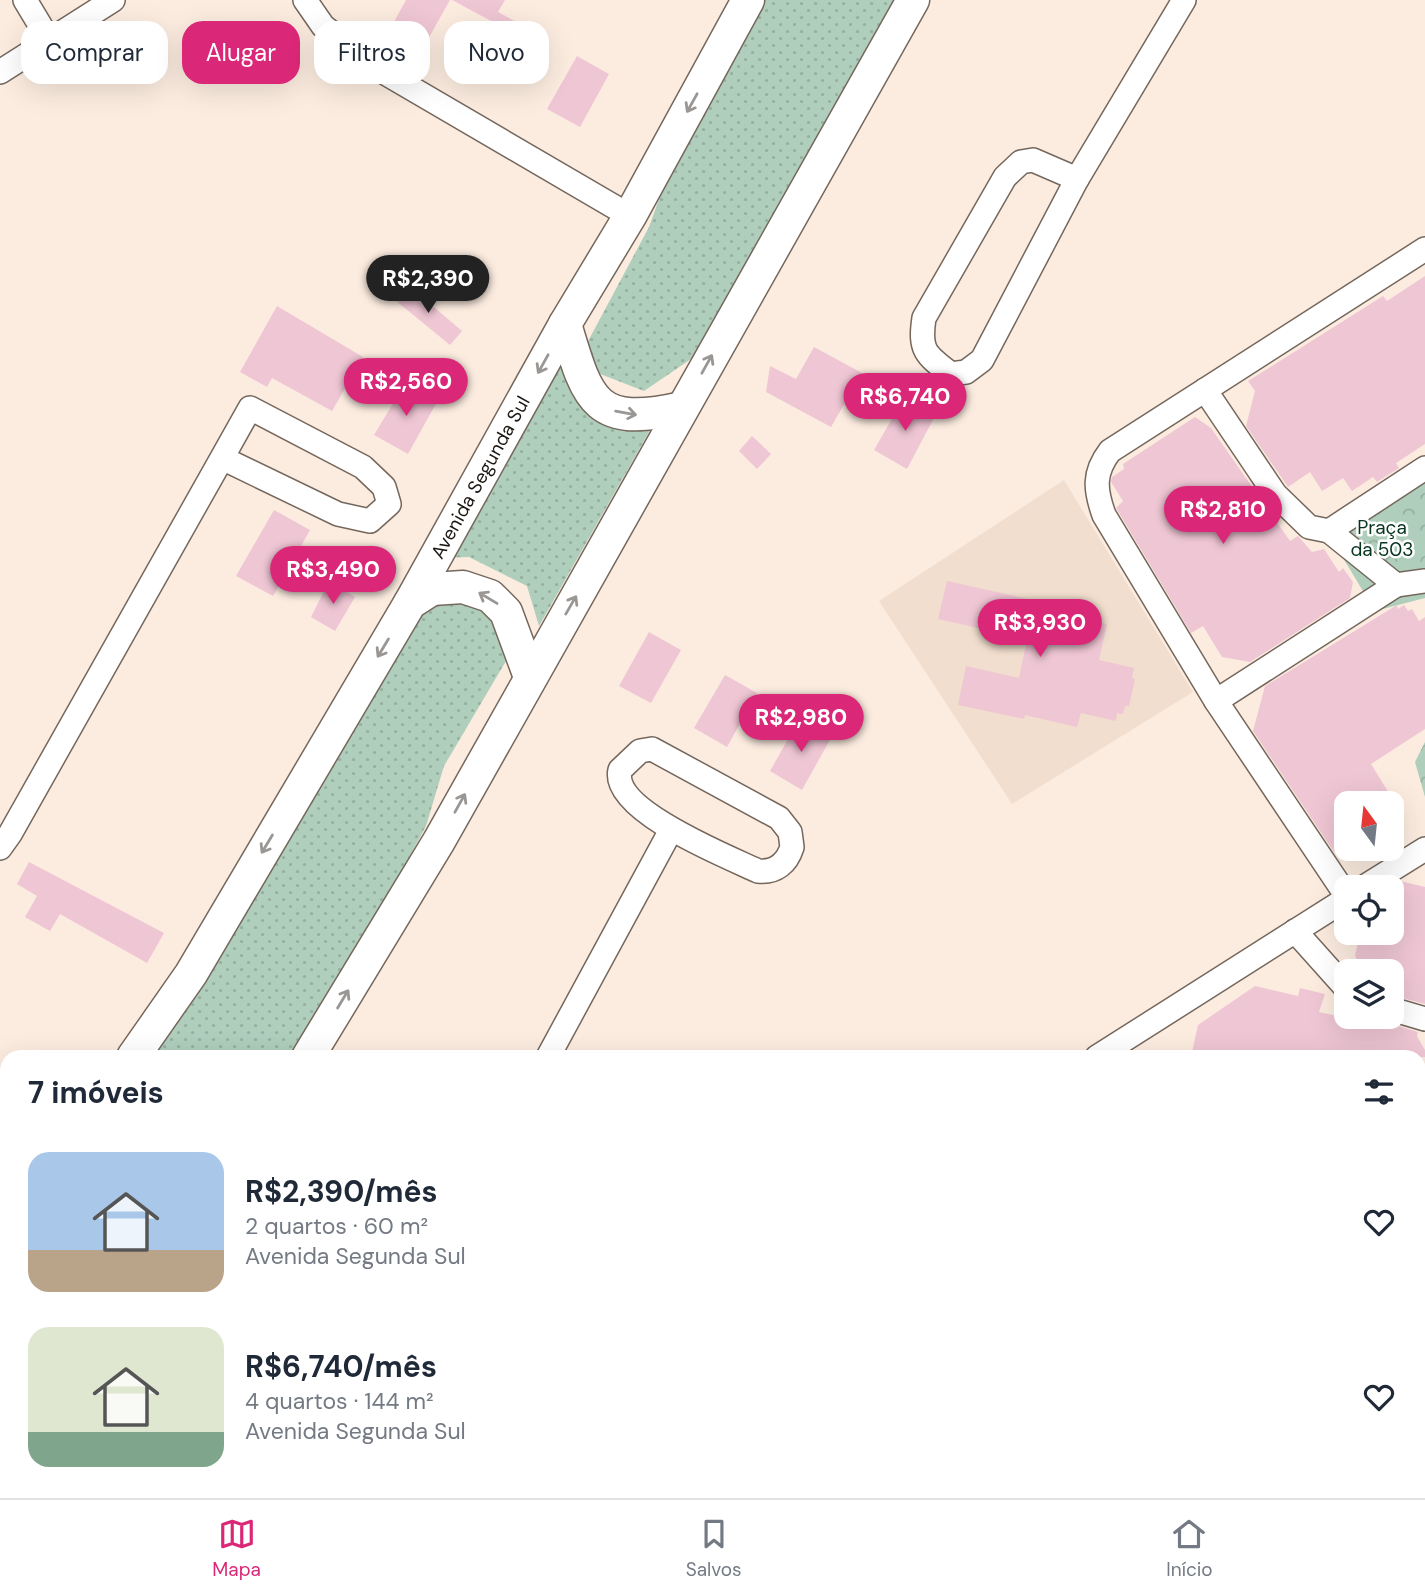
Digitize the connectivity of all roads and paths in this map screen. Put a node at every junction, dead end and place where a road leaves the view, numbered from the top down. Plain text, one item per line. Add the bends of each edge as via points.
1 (24, 0) edge
2 (113, 0) edge
3 (305, 0) edge
4 (748, 0) edge
5 (913, 0) edge
6 (1184, 0) edge
7 (37, 21) edge
8 (79, 21) edge
9 (21, 58) edge
10 (0, 72) edge
11 (1077, 179) junction
12 (630, 216) junction
13 (1425, 249) edge
14 (565, 324) junction
15 (1205, 390) junction
16 (682, 408) junction
17 (222, 458) junction
18 (1425, 468) edge
19 (1329, 531) junction
20 (1425, 581) edge
21 (1396, 585) junction
22 (410, 603) junction
23 (530, 677) junction
24 (1216, 701) junction
25 (671, 830) junction
26 (0, 848) edge
27 (1425, 849) edge
28 (1383, 875) edge
29 (1334, 879) edge
30 (1334, 905) edge
31 (1295, 931) junction
32 (1334, 975) edge
33 (1404, 1012) edge
34 (1425, 1018) edge
35 (138, 1050) edge
36 (312, 1050) edge
37 (552, 1050) edge
38 (1115, 1050) edge

1 - 7 street
2 - 8 street
3 - 12 street via 323,26 375,67
4 -> 12 main road, Avenida Segunda Sul
16 -> 5 main road
6 - 11 street
9 - 10 street
11 - 11 street via 982,360 966,372 951,374 928,356 920,340 924,318 1005,177 1021,162 1033,160
12 - 14 main road, Avenida Segunda Sul
13 - 15 street
14 -> 16 main road via 585,388 600,405 623,415 648,416
14 -> 22 main road, Avenida Segunda Sul
15 - 19 street via 1275,494 1309,527
15 - 24 street via 1110,451 1100,464 1096,494 1104,515
23 -> 16 main road
17 - 17 street via 250,408 363,467 384,487 389,503 370,521 338,514
17 - 26 street
18 - 19 street
19 - 21 street
20 - 21 street
21 - 24 street
23 -> 22 main road via 506,612 490,596 463,587 432,589
22 -> 35 main road, Avenida Segunda Sul via 191,974
36 -> 23 main road via 439,841
24 - 29 street
25 - 25 street via 758,871 775,870 792,851 790,832 779,818 652,749 640,751 620,769 619,782 625,793
25 - 37 street
27 - 28 street
30 - 31 street
31 - 32 street
31 - 38 street
33 - 34 street

